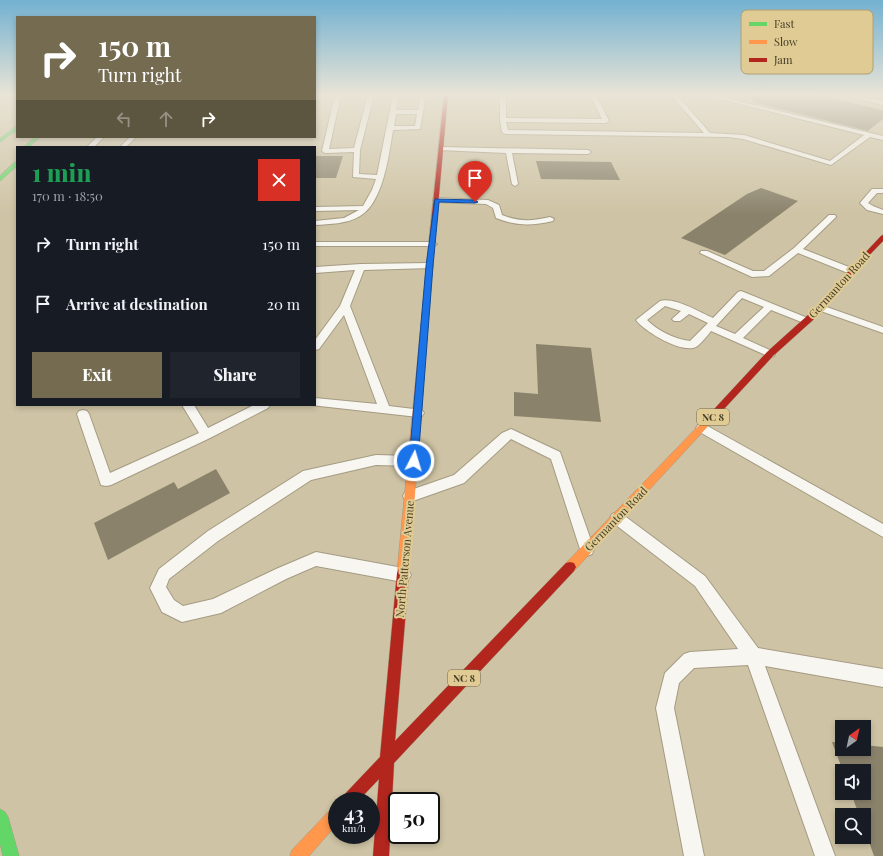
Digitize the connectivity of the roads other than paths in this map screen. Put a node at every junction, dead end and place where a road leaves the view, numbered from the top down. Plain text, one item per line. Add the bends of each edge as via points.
1 (329, 135) edge
2 (361, 135) edge
3 (389, 135) edge
4 (442, 135) edge
5 (704, 135) edge
6 (708, 135) joint
7 (868, 135) joint
8 (37, 138) edge
9 (100, 138) edge
10 (132, 138) edge
11 (883, 138) edge
12 (27, 146) edge
13 (91, 146) edge
14 (124, 146) edge
15 (441, 149) junction
16 (357, 150) junction
17 (509, 151) junction
18 (588, 152) dead end
19 (16, 156) edge
20 (16, 164) edge
21 (0, 169) edge
22 (381, 178) junction
23 (0, 179) edge
24 (515, 184) dead end
25 (883, 191) edge
26 (437, 200) junction
27 (366, 208) junction
28 (316, 209) edge
29 (883, 212) edge
30 (832, 218) dead end
31 (550, 219) dead end
32 (316, 223) edge
33 (883, 237) edge
34 (316, 244) edge
35 (433, 244) junction
36 (797, 250) junction
37 (704, 253) dead end
38 (429, 266) junction
39 (361, 267) junction
40 (316, 270) edge
41 (851, 271) junction
42 (345, 306) junction
43 (770, 306) junction
44 (821, 308) junction
45 (688, 310) junction
46 (677, 319) dead end
47 (807, 321) junction
48 (712, 325) junction
49 (883, 330) edge
50 (736, 340) junction
51 (316, 346) edge
52 (770, 354) junction
53 (316, 402) edge
54 (189, 406) edge
55 (262, 406) edge
56 (385, 409) junction
57 (418, 413) junction
58 (83, 414) dead end
59 (702, 428) junction
60 (206, 435) junction
61 (414, 461) junction
62 (410, 496) junction
63 (617, 518) junction
64 (883, 531) edge
65 (587, 549) junction
66 (403, 575) junction
67 (754, 656) junction
68 (883, 678) edge
69 (387, 759) junction
70 (356, 792) edge
71 (0, 817) edge
72 (328, 823) edge
73 (10, 856) edge
74 (298, 856) edge
75 (381, 856) edge
76 (694, 856) edge
77 (825, 856) edge

1 - 16 lane via 325,151
2 - 16 lane
3 - 22 lane
4 - 15 main road, North Patterson Avenue
5 - 6 lane
6 - 7 lane via 744,137 831,163
7 - 11 lane
8 - 12 main road
9 - 13 lane
10 - 14 lane
15 - 17 lane
15 - 26 main road, North Patterson Avenue
16 - 22 lane via 355,176
17 - 18 lane
17 - 24 lane
19 - 21 main road
20 - 23 main road
22 - 27 lane
25 - 29 lane via 875,192 864,203
26 - 31 lane via 488,202 496,207 499,216 512,222 535,223
26 - 35 main road, North Patterson Avenue
27 - 28 lane
27 - 32 lane via 349,218
30 - 36 lane
33 - 41 main road, Germanton Road / NC 8
34 - 35 lane
35 - 38 main road, North Patterson Avenue
36 - 37 lane via 766,274 760,275
36 - 41 lane
38 - 39 lane
38 - 57 main road, North Patterson Avenue
39 - 40 lane
39 - 42 lane
41 - 44 main road, Germanton Road / NC 8
42 - 51 lane
42 - 56 lane
43 - 47 lane
43 - 48 lane via 741,294
43 - 50 lane
44 - 47 main road, Germanton Road / NC 8
44 - 49 lane
45 - 46 lane
45 - 48 lane
45 - 48 lane via 663,303 641,320 646,326 664,331 684,344 692,345
47 - 52 main road, Germanton Road / NC 8
48 - 50 lane
50 - 52 lane
52 - 59 main road, Germanton Road / NC 8
53 - 56 lane
54 - 60 lane
55 - 60 lane
56 - 57 lane
57 - 61 main road, North Patterson Avenue
58 - 60 lane via 106,481
59 - 63 main road, Germanton Road / NC 8
59 - 64 lane
61 - 62 main road, North Patterson Avenue
61 - 66 lane via 376,460 308,475 213,536 164,574 158,588 168,606 182,614 215,607 281,574 316,560
62 - 65 lane via 459,479 511,434 556,456
62 - 66 main road, North Patterson Avenue
63 - 65 main road, Germanton Road / NC 8
63 - 67 lane via 700,580
65 - 69 main road, Germanton Road / NC 8
66 - 69 main road, North Patterson Avenue
67 - 68 lane
67 - 76 lane via 690,660 671,679 665,708
67 - 77 lane
69 - 70 main road, Germanton Road / NC 8
69 - 75 main road, North Patterson Avenue
71 - 73 main road
72 - 74 main road

